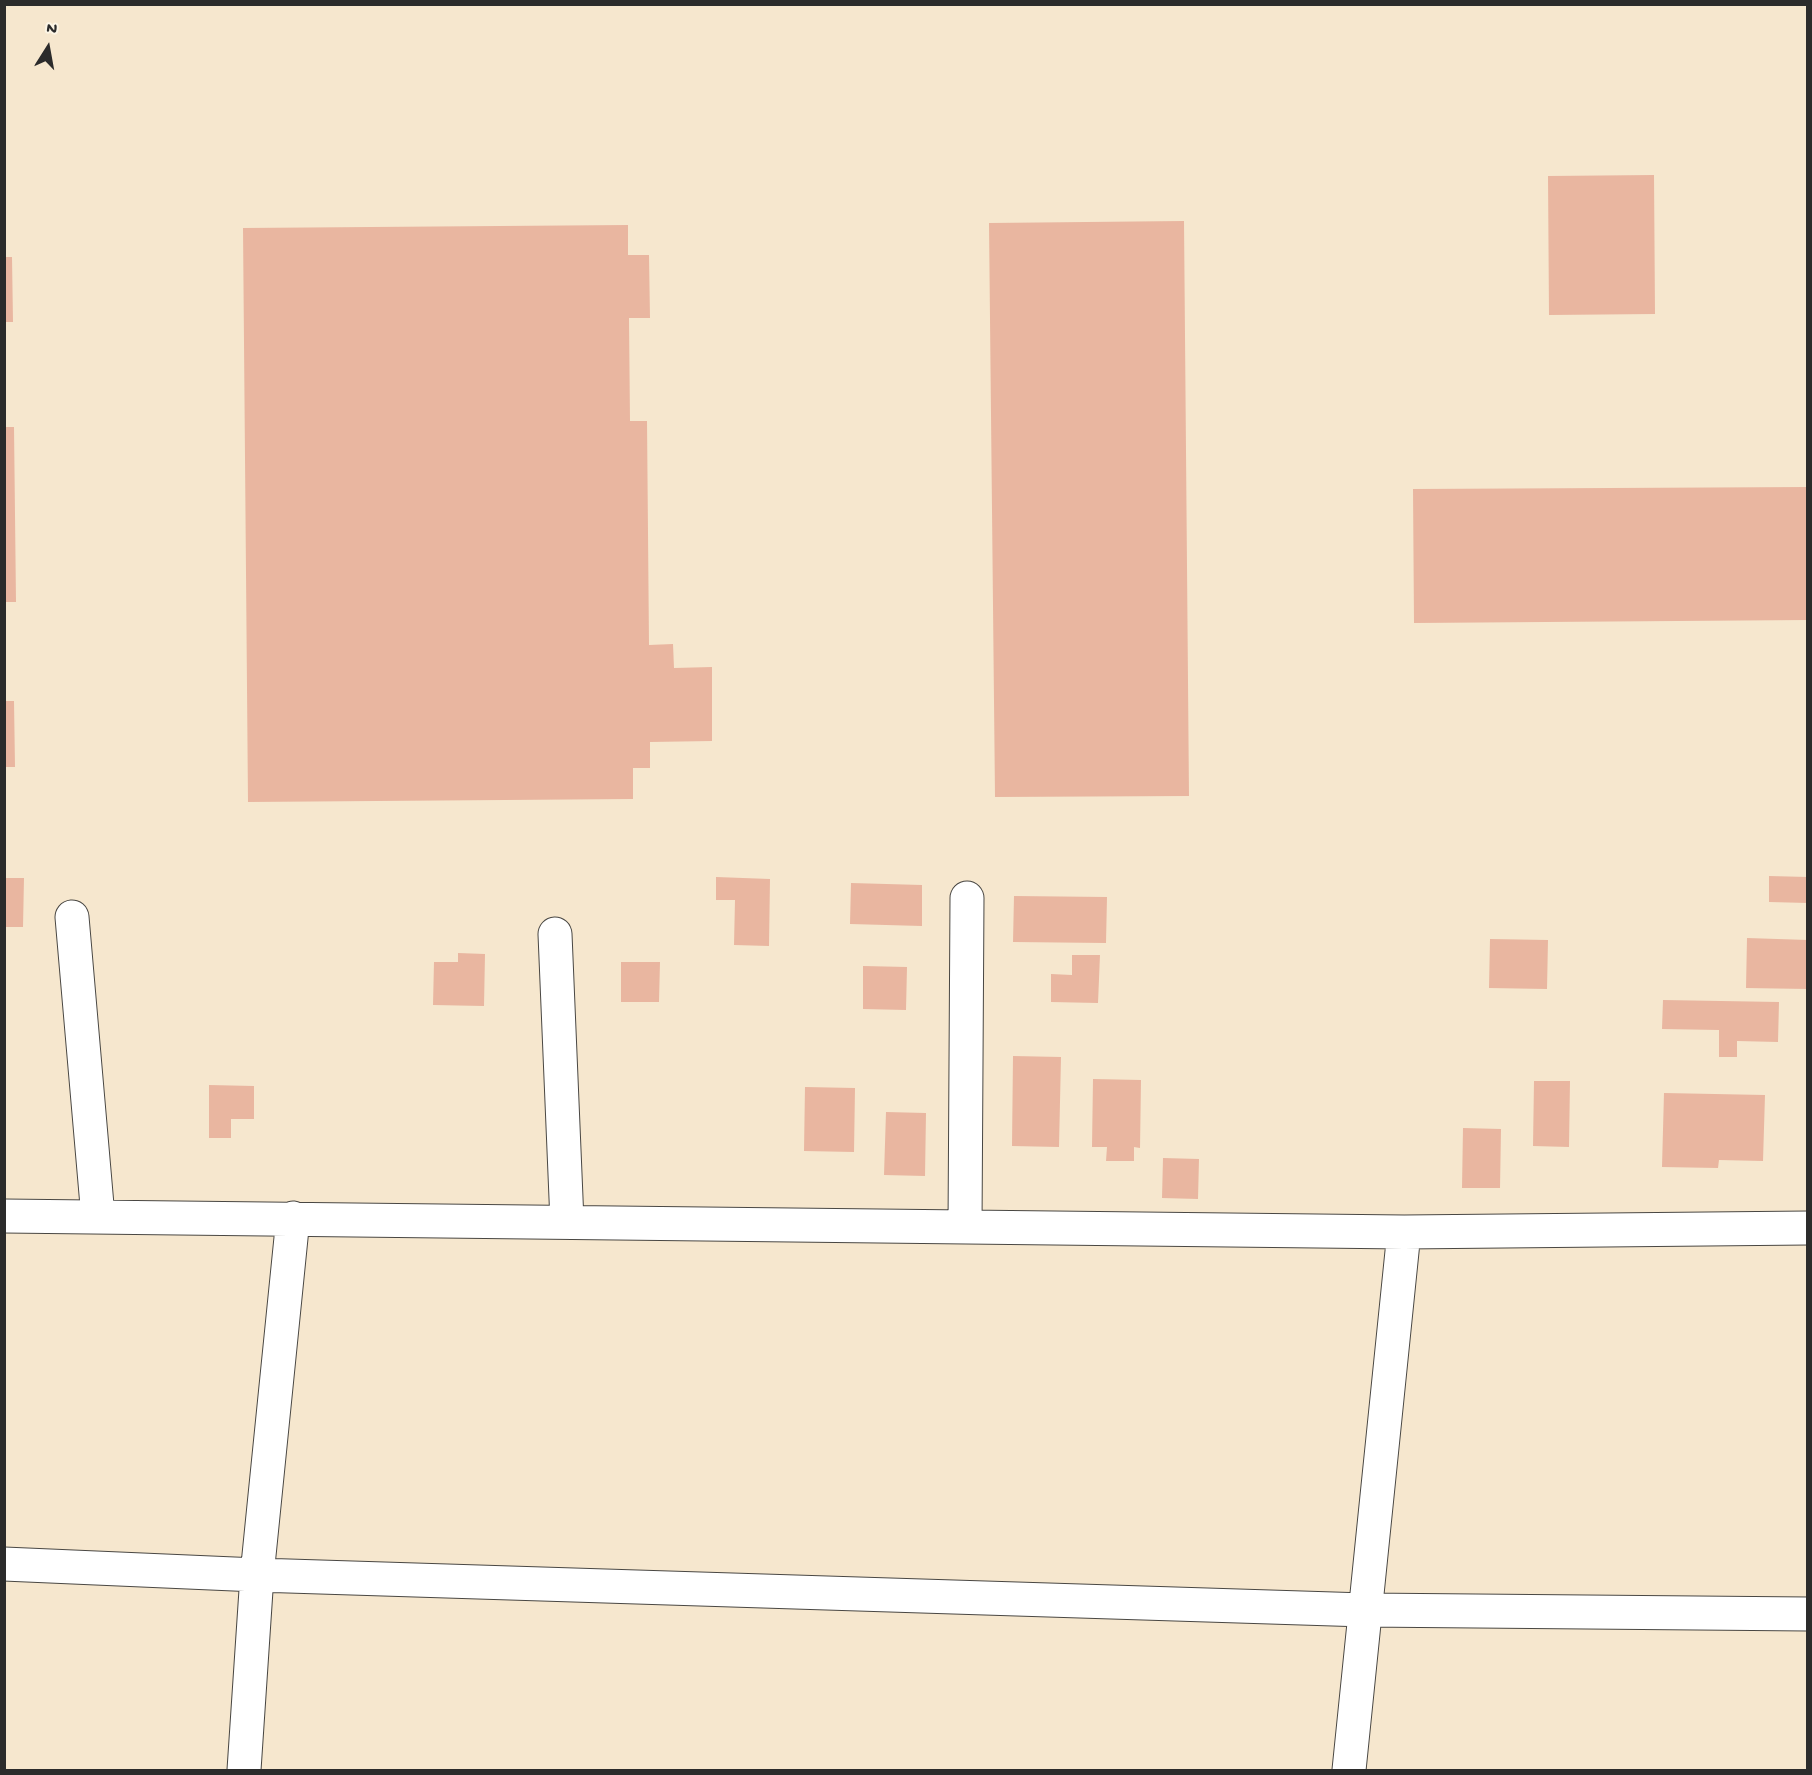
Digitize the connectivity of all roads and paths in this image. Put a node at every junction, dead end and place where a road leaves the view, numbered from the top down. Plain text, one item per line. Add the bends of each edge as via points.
1 (968, 898) dead end
2 (72, 917) dead end
3 (555, 934) dead end
4 (4, 1216) edge
5 (98, 1217) junction
6 (293, 1218) junction
7 (567, 1222) junction
8 (965, 1227) junction
9 (1808, 1228) edge
10 (1404, 1232) junction
11 (4, 1564) edge
12 (257, 1575) junction
13 (1365, 1610) junction
14 (1808, 1614) edge
15 (244, 1770) edge
16 (1349, 1770) edge

1 - 8 street
2 - 5 street
3 - 7 street
4 - 5 street
5 - 6 street
6 - 7 street
6 - 12 street
7 - 8 street
8 - 10 street
9 - 10 street
10 - 13 street
11 - 12 street
12 - 13 street
12 - 15 street
13 - 14 street
13 - 16 street

